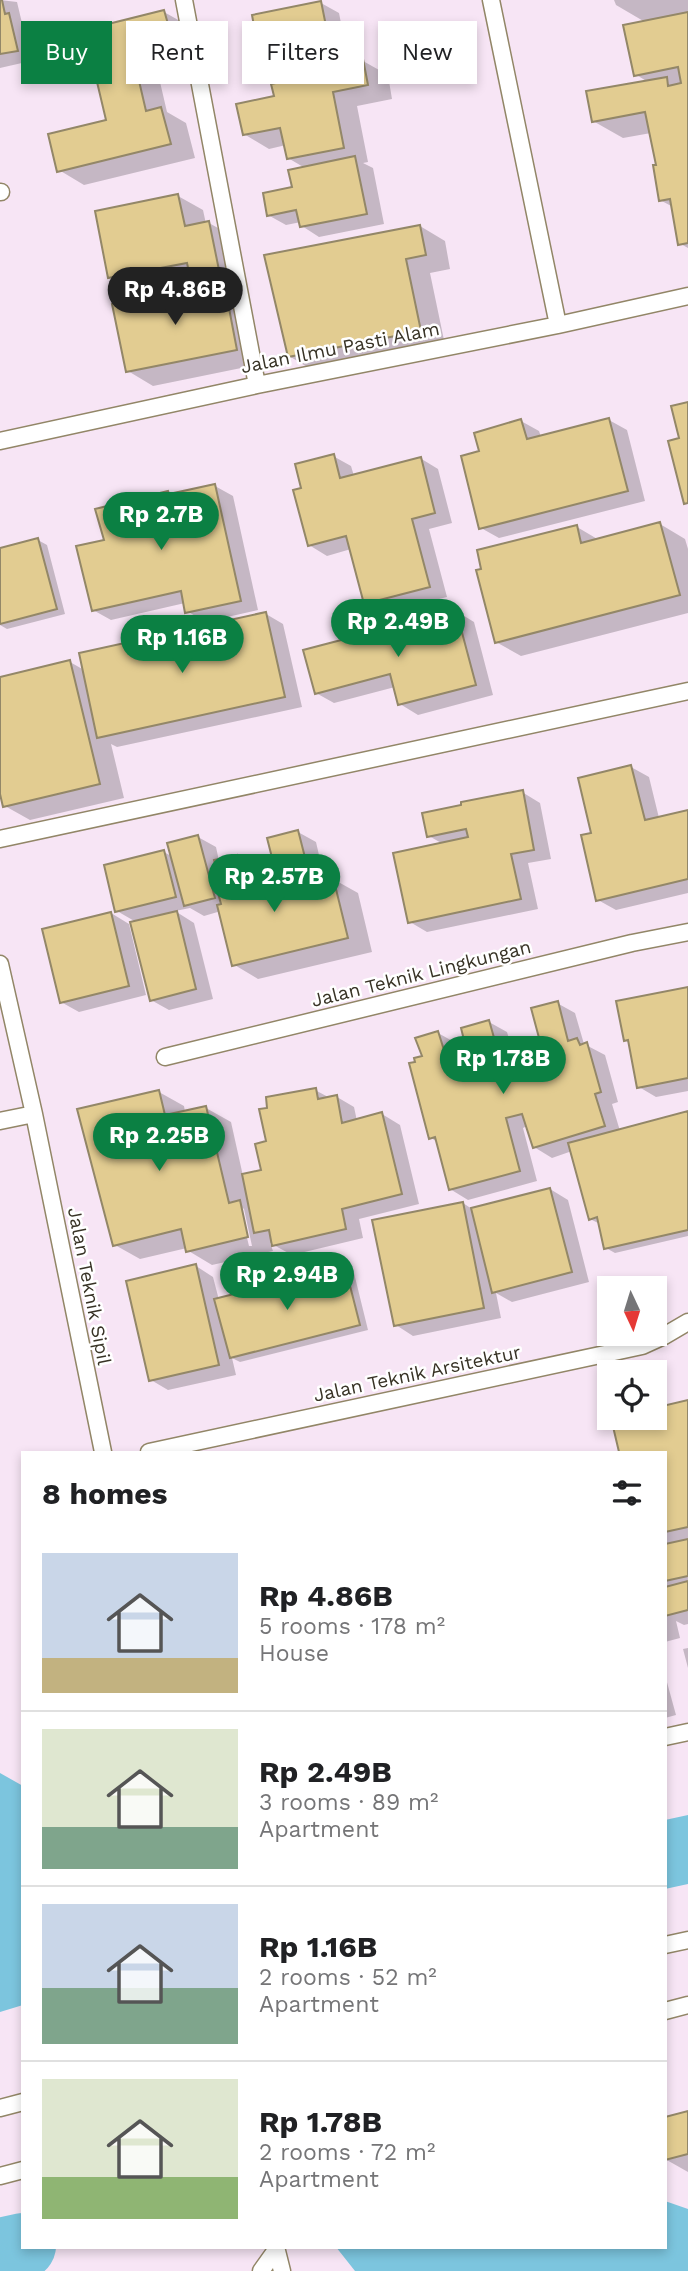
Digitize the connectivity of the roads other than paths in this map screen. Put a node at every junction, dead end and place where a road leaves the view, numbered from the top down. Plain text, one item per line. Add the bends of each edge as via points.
1 (184, 0) edge
2 (491, 0) edge
3 (688, 296) edge
4 (558, 324) junction
5 (257, 385) junction
6 (0, 441) edge
7 (688, 691) edge
8 (0, 839) edge
9 (688, 932) edge
10 (0, 964) edge
11 (165, 1057) dead end
12 (34, 1114) junction
13 (0, 1121) edge
14 (688, 1322) edge
15 (103, 1451) edge
16 (154, 1451) edge
17 (688, 1732) edge
18 (667, 1737) edge
19 (688, 1940) edge
20 (667, 1945) edge
21 (688, 2005) edge
22 (667, 2010) edge
23 (21, 2103) edge
24 (0, 2108) edge
25 (21, 2171) edge
26 (0, 2176) edge
27 (275, 2249) edge
28 (276, 2249) edge
29 (261, 2271) edge
30 (282, 2271) edge

1 - 5 lane
2 - 4 lane
3 - 4 lane, Jalan Ilmu Pasti Alam
4 - 5 lane, Jalan Ilmu Pasti Alam
5 - 6 lane, Jalan Ilmu Pasti Alam
7 - 8 lane
9 - 11 lane, Jalan Teknik Lingkungan
10 - 12 lane, Jalan Teknik Sipil
12 - 13 lane
12 - 15 lane, Jalan Teknik Sipil
14 - 16 lane, Jalan Teknik Arsitektur via 642,1346
17 - 18 lane
19 - 20 lane
21 - 22 lane
23 - 24 lane
25 - 26 lane
27 - 29 lane
28 - 30 lane

